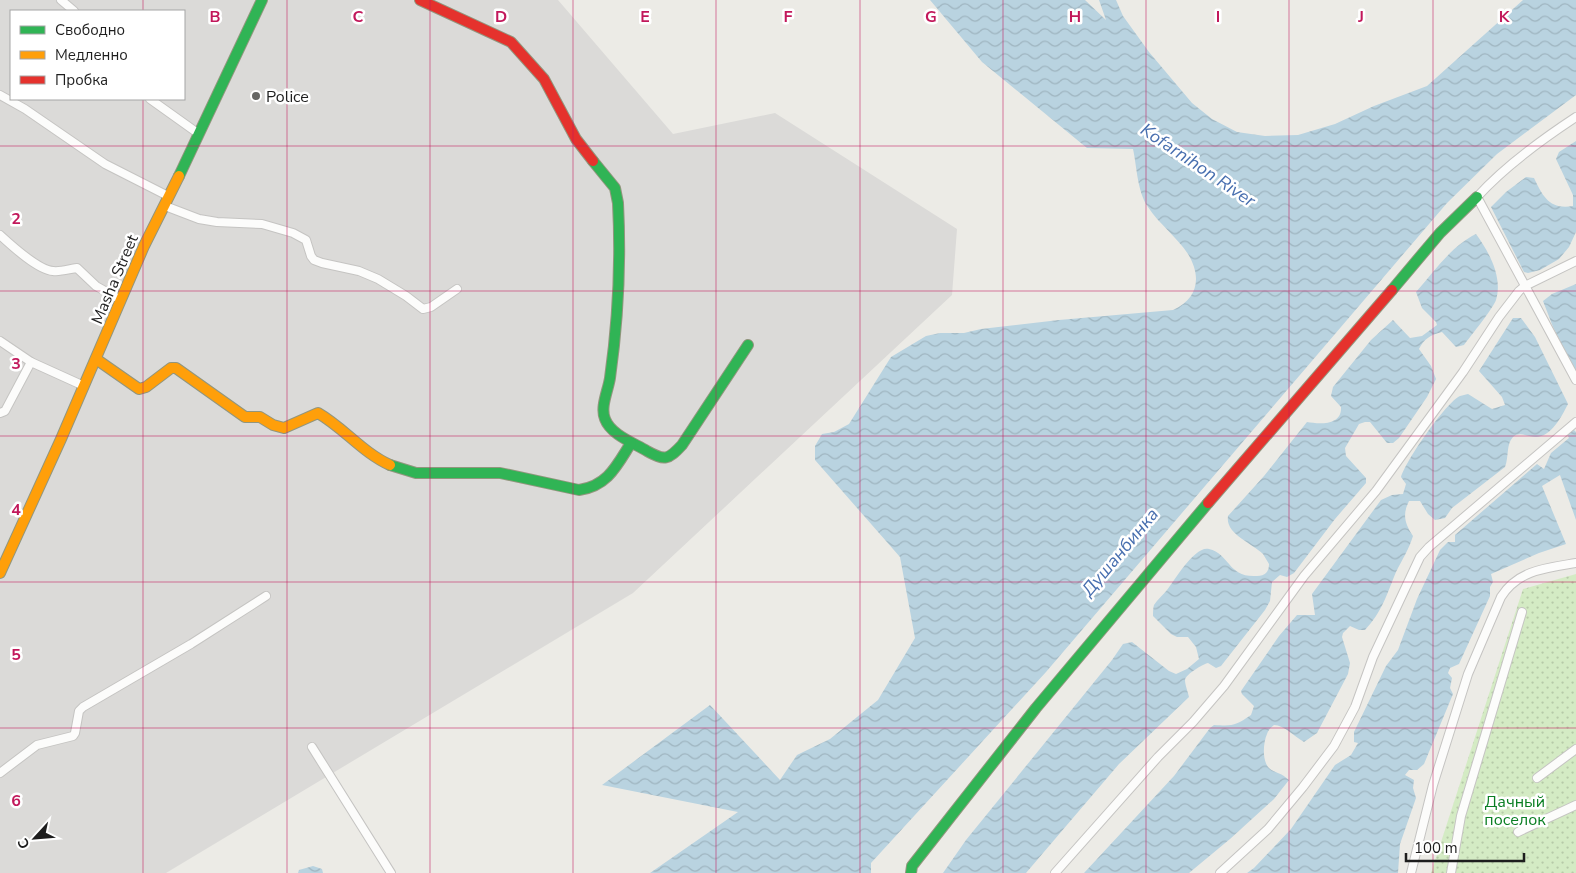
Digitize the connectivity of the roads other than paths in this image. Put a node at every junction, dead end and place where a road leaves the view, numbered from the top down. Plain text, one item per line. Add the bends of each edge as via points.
1 (61, 0) edge
2 (262, 0) edge
3 (420, 0) edge
4 (73, 10) edge
5 (0, 95) edge
6 (151, 100) edge
7 (1576, 116) edge
8 (199, 134) junction
9 (1477, 197) junction
10 (167, 201) junction
11 (0, 235) edge
12 (1576, 261) edge
13 (1525, 286) junction
14 (457, 289) dead end
15 (121, 300) junction
16 (0, 341) edge
17 (748, 345) dead end
18 (96, 359) junction
19 (31, 362) junction
20 (1576, 380) edge
21 (84, 386) junction
22 (0, 413) edge
23 (1576, 422) edge
24 (631, 443) junction
25 (1576, 563) edge
26 (0, 573) edge
27 (266, 596) dead end
28 (1522, 612) dead end
29 (312, 747) dead end
30 (1576, 749) edge
31 (0, 773) edge
32 (1537, 778) dead end
33 (1576, 805) edge
34 (1518, 832) dead end
35 (391, 873) edge
36 (910, 873) edge
37 (1055, 873) edge
38 (1220, 873) edge
39 (1411, 873) edge
40 (1451, 873) edge

1 - 4 street
2 - 8 street, Masha Street
3 - 24 street via 511,42 544,79 576,139 615,188 618,196 616,317 603,413 606,422
5 - 10 street
6 - 8 street
7 - 9 street via 1490,183
8 - 10 street, Masha Street
9 - 13 street
9 - 36 street via 1440,233 1262,439 1036,708 912,866
10 - 14 street via 199,219 262,224 293,233 306,240 314,260 378,279 423,309
10 - 15 street, Masha Street
11 - 15 street via 22,256 55,272 77,268 96,286
12 - 13 street
13 - 20 street
13 - 37 street via 1499,317 1463,372 1376,490 1304,576 1224,686
15 - 18 street, Masha Street
16 - 19 street
17 - 24 street via 671,457 660,459
18 - 21 street, Masha Street
18 - 24 street via 139,389 176,368 245,417 260,417 280,428 318,413 379,460 409,472 487,472 588,489 606,480
19 - 21 street
19 - 22 street via 5,410
21 - 26 street, Masha Street
23 - 38 street via 1420,557 1355,707 1334,746 1268,829
25 - 39 street via 1548,568 1517,579 1501,598 1468,674 1433,785
27 - 31 street via 83,707 72,736 37,745
28 - 40 street via 1461,816
29 - 35 street
30 - 32 street
33 - 34 street

